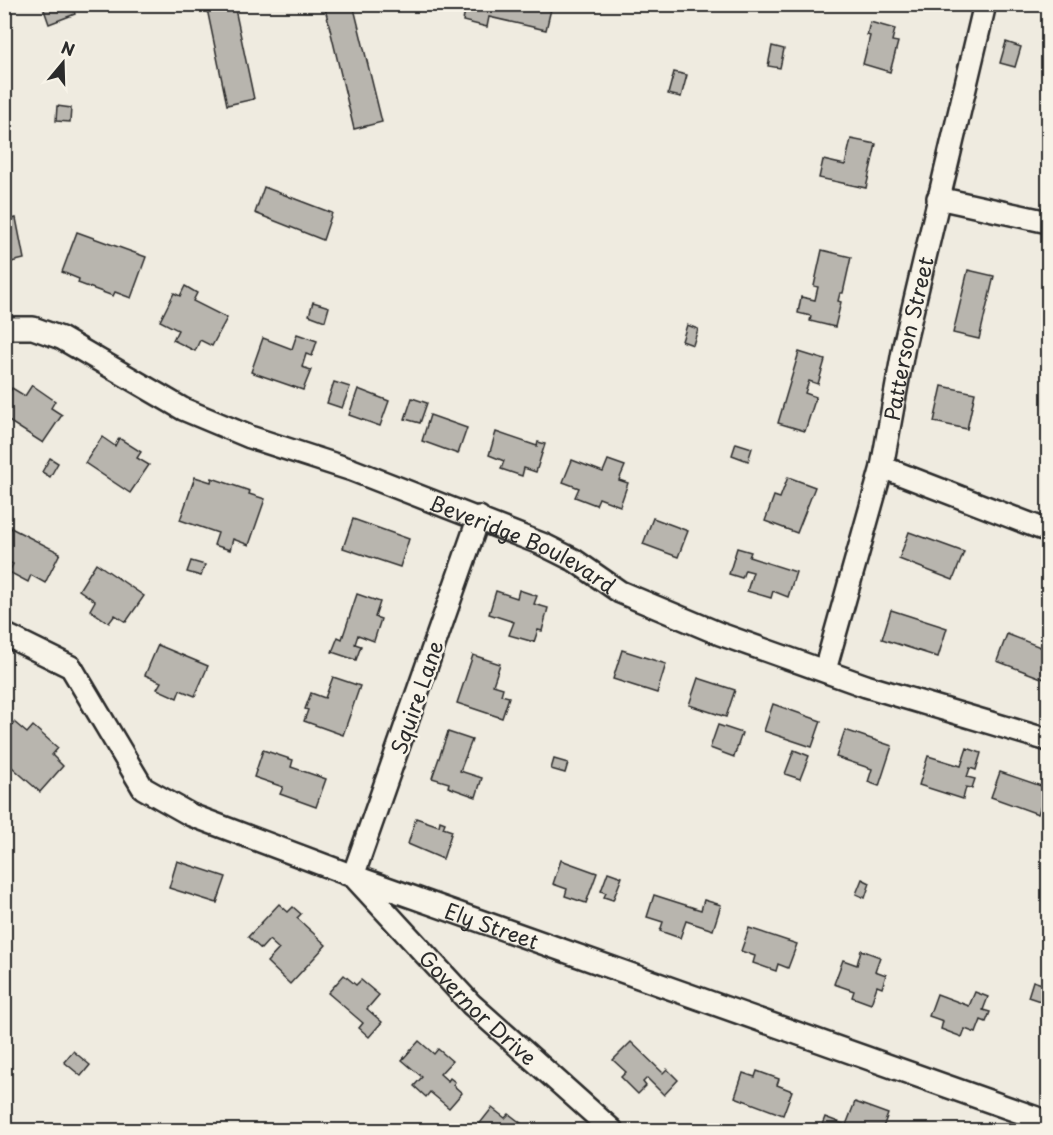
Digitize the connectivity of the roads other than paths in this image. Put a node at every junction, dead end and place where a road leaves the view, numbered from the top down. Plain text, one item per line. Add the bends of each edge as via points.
1 (985, 4) edge
2 (938, 198) junction
3 (1048, 222) edge
4 (4, 328) edge
5 (882, 467) junction
6 (479, 517) junction
7 (1048, 531) edge
8 (4, 634) edge
9 (825, 670) junction
10 (1048, 740) edge
11 (353, 876) junction
12 (1048, 1122) edge
13 (612, 1131) edge

1 - 2 street, Patterson Street
2 - 3 street
2 - 5 street, Patterson Street via 904,346
4 - 6 street, Beveridge Boulevard via 33,328 61,338 183,409 249,437
5 - 7 street
5 - 9 street, Patterson Street
6 - 9 street, Beveridge Boulevard via 574,560 620,592 660,610
6 - 11 street, Squire Lane
8 - 11 street, Ely Street via 71,667 143,788 191,815
9 - 10 street, Beveridge Boulevard
11 - 12 street, Ely Street
11 - 13 street, Governor Drive via 471,1004

